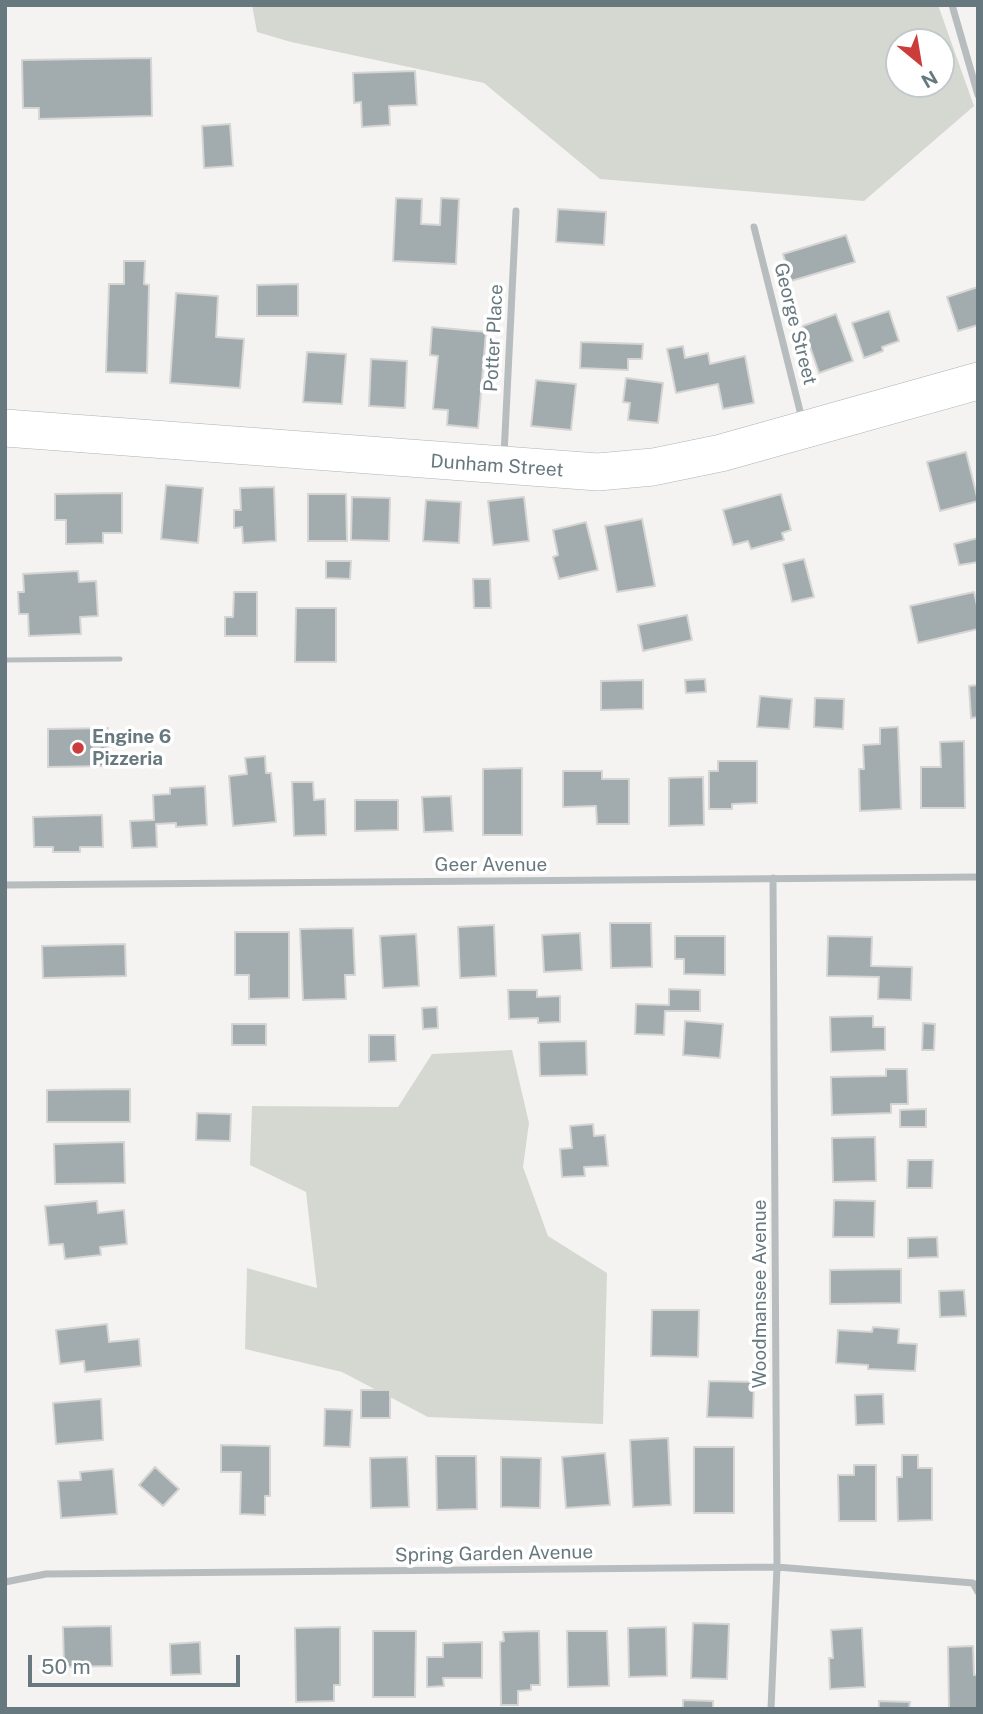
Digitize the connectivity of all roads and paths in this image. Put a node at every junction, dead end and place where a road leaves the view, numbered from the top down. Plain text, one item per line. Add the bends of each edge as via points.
1 (952, 5) edge
2 (978, 95) edge
3 (516, 211) dead end
4 (754, 227) dead end
5 (978, 380) edge
6 (5, 428) edge
7 (805, 430) junction
8 (504, 466) junction
9 (120, 659) dead end
10 (5, 660) edge
11 (978, 877) edge
12 (773, 878) junction
13 (5, 885) edge
14 (777, 1567) junction
15 (5, 1582) edge
16 (978, 1592) edge
17 (771, 1709) edge

1 - 2 street
3 - 8 street, Potter Place
4 - 7 street, George Street
5 - 7 street, Dunham Street
6 - 8 street, Dunham Street
7 - 8 street, Dunham Street via 653,467 598,472
9 - 10 lane
11 - 12 street, Geer Avenue
12 - 13 street, Geer Avenue
12 - 14 street, Woodmansee Avenue
14 - 15 street, Spring Garden Avenue via 46,1574
14 - 16 street, Spring Garden Avenue via 973,1583
14 - 17 street, Woodmansee Avenue

